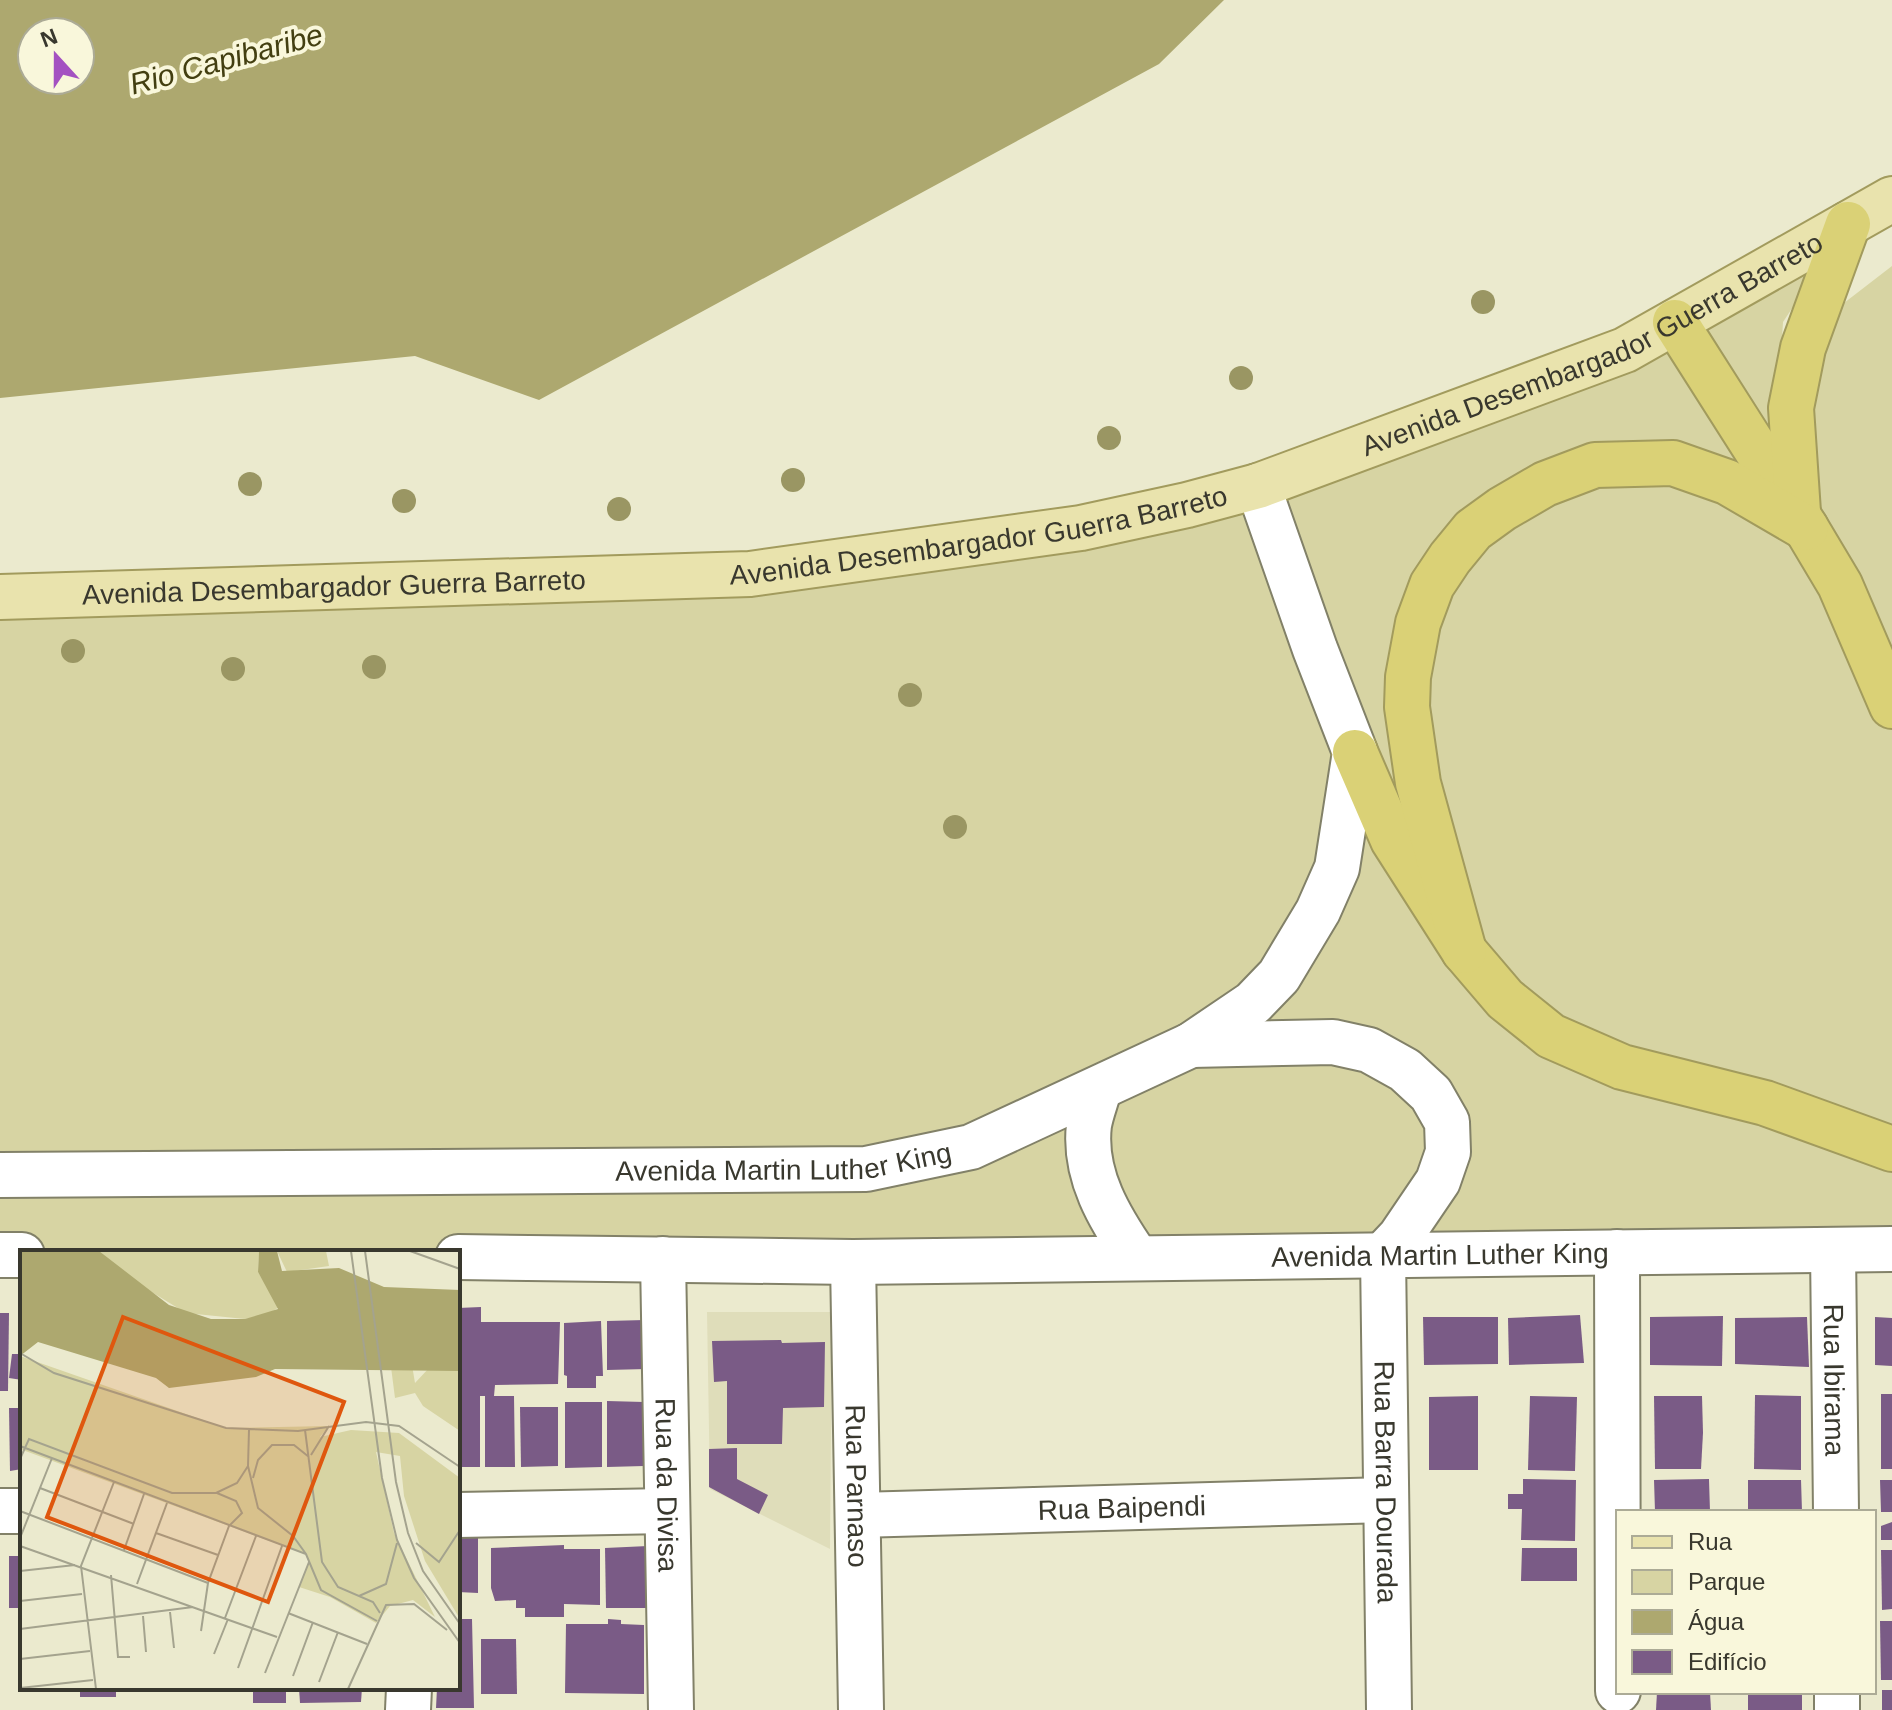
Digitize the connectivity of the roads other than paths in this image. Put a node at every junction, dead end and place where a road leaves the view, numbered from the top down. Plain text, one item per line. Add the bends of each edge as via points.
1 (1892, 199) edge
2 (1848, 224) junction
3 (1675, 322) junction
4 (1258, 486) junction
5 (1802, 521) junction
6 (0, 597) edge
7 (1892, 706) edge
8 (1355, 752) junction
9 (1464, 951) junction
10 (1191, 1045) junction
11 (1099, 1089) junction
12 (1892, 1149) edge
13 (0, 1175) edge
14 (1892, 1249) edge
15 (1833, 1250) junction
16 (1617, 1252) junction
17 (1383, 1255) junction
18 (460, 1257) edge
19 (1137, 1258) junction
20 (663, 1259) junction
21 (853, 1262) junction
22 (1386, 1500) junction
23 (1618, 1510) edge
24 (1836, 1510) edge
25 (667, 1511) junction
26 (460, 1515) edge
27 (858, 1515) junction
28 (409, 1690) edge
29 (408, 1710) edge
30 (671, 1710) edge
31 (861, 1710) edge
32 (1389, 1710) edge

1 - 2 main road, Avenida Desembargador Guerra Barreto
2 - 3 main road, Avenida Desembargador Guerra Barreto
2 - 5 highway via 1803,348 1791,408
3 - 4 main road, Avenida Desembargador Guerra Barreto via 1625,350
3 - 5 highway
4 - 6 main road, Avenida Desembargador Guerra Barreto via 1081,528 750,574
4 - 8 street
5 - 7 highway via 1840,585
5 - 9 highway via 1727,482 1673,463 1595,465 1545,484 1502,509 1473,530 1450,558 1432,585 1418,623 1407,707 1418,783
8 - 9 highway via 1393,840
8 - 10 street, Avenida Martin Luther King via 1337,868 1318,911 1279,976 1253,1003
9 - 12 highway via 1505,999 1551,1036 1622,1067 1765,1103
10 - 11 street, Avenida Martin Luther King
10 - 17 street via 1333,1042 1369,1050 1405,1070 1431,1094 1447,1122 1448,1152 1438,1181
11 - 13 street, Avenida Martin Luther King via 971,1147 866,1169
11 - 19 street via 1089,1125 1094,1175 1101,1199
14 - 15 street, Avenida Martin Luther King
15 - 16 street, Avenida Martin Luther King
15 - 24 street, Rua Ibirama
16 - 17 street, Avenida Martin Luther King
16 - 23 street
17 - 19 street, Avenida Martin Luther King
17 - 22 street, Rua Barra Dourada
18 - 20 street, Avenida Martin Luther King
19 - 21 street, Avenida Martin Luther King
20 - 21 street, Avenida Martin Luther King
20 - 25 street, Rua da Divisa
21 - 27 street, Rua Parnaso
22 - 27 street, Rua Baipendi
22 - 32 street, Rua Barra Dourada
25 - 26 street
25 - 30 street, Rua da Divisa
27 - 31 street, Rua Parnaso
28 - 29 street

